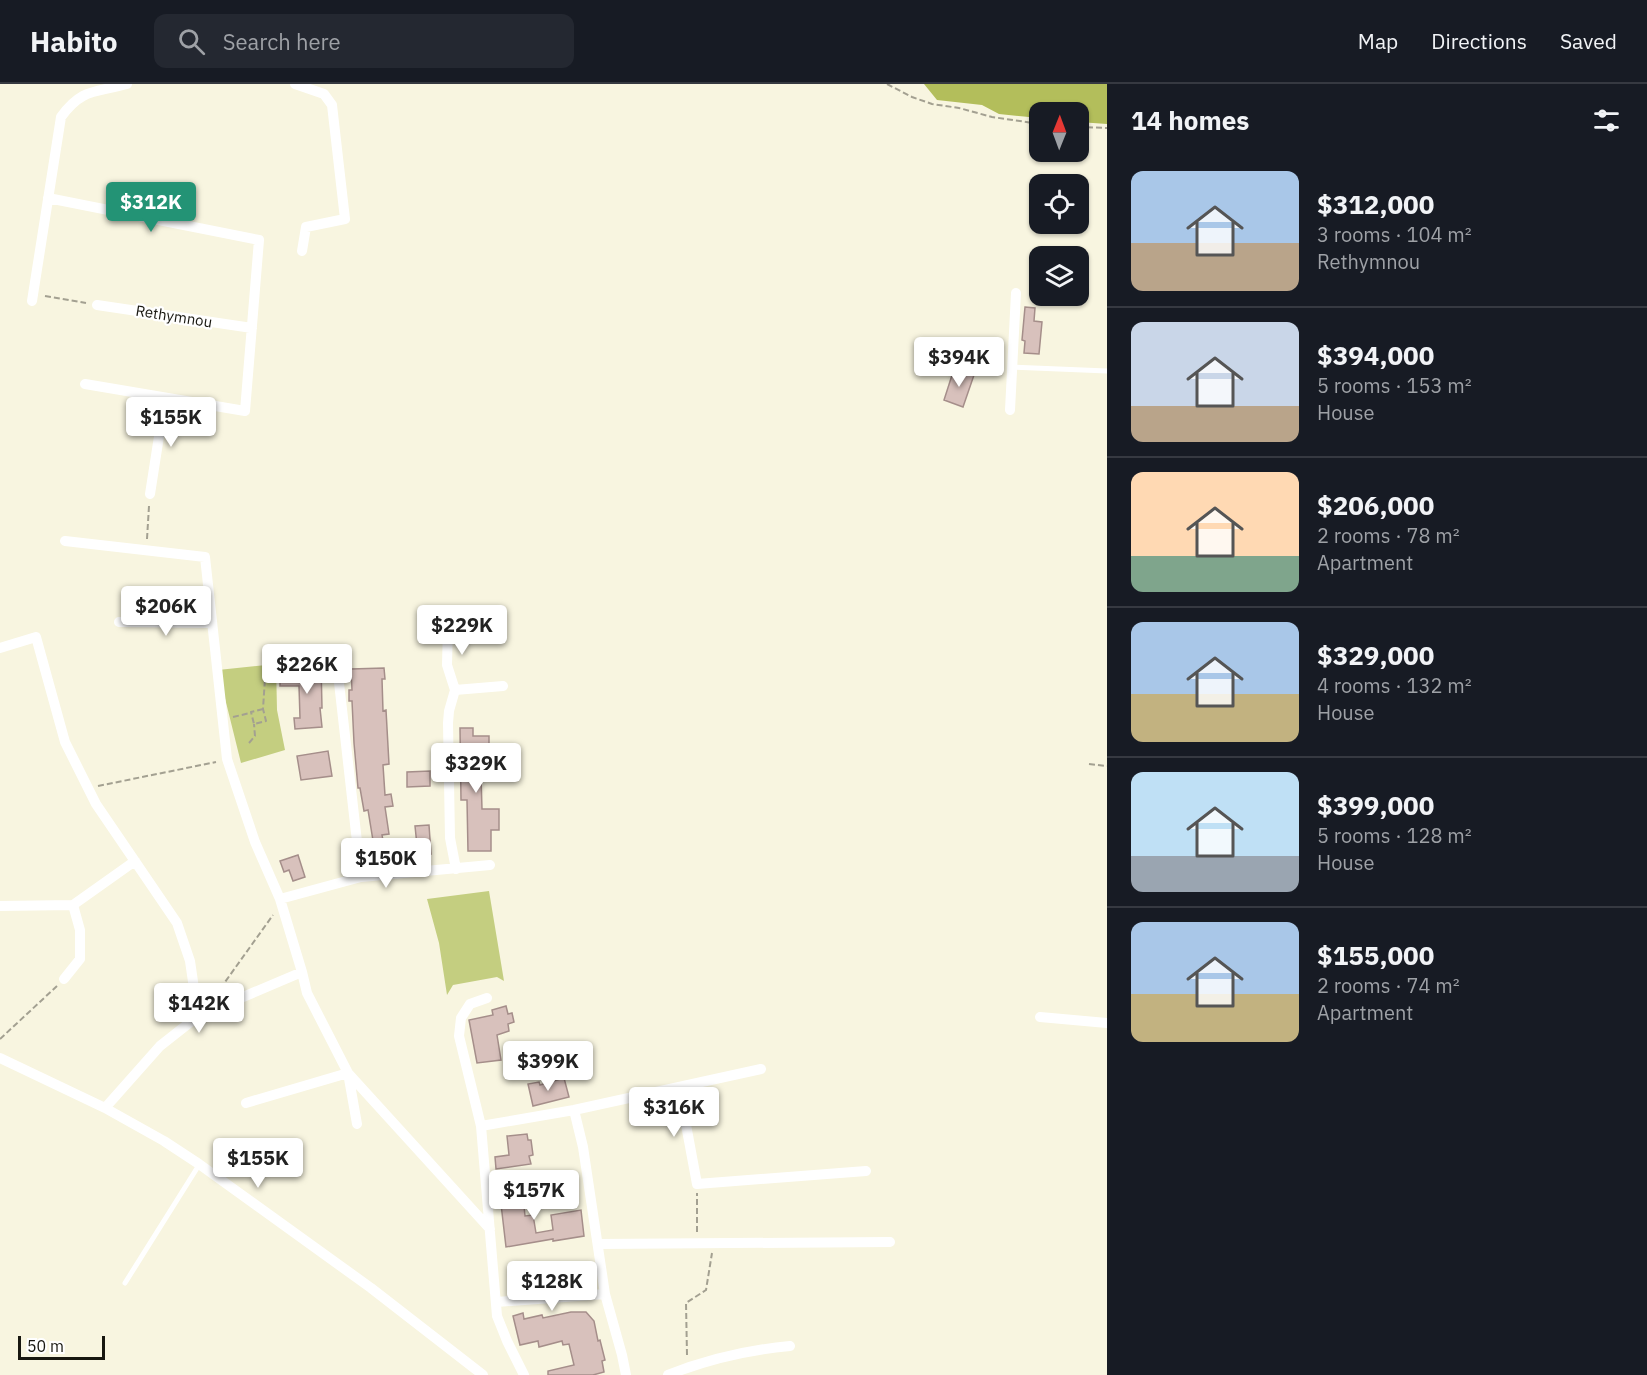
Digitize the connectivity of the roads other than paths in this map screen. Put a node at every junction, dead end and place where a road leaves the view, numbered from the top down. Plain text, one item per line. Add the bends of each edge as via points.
1 (127, 84) edge
2 (295, 84) edge
3 (48, 198) junction
4 (302, 250) dead end
5 (1016, 293) dead end
6 (32, 297) road end
7 (97, 304) road end
8 (252, 328) junction
9 (1012, 366) junction
10 (1107, 371) edge
11 (85, 384) dead end
12 (165, 398) junction
13 (1010, 410) dead end
14 (150, 494) road end
15 (65, 541) dead end
16 (119, 622) dead end
17 (212, 623) junction
18 (448, 625) dead end
19 (0, 648) edge
20 (337, 665) dead end
21 (502, 686) dead end
22 (455, 690) junction
23 (135, 861) junction
24 (490, 865) dead end
25 (456, 869) junction
26 (361, 877) junction
27 (280, 902) junction
28 (73, 905) junction
29 (0, 906) edge
30 (302, 972) junction
31 (64, 979) road end
32 (487, 998) dead end
33 (198, 1016) junction
34 (1040, 1017) dead end
35 (1107, 1023) edge
36 (0, 1058) edge
37 (761, 1069) dead end
38 (348, 1073) junction
39 (679, 1087) junction
40 (246, 1103) dead end
41 (105, 1108) junction
42 (574, 1110) junction
43 (357, 1124) dead end
44 (481, 1126) junction
45 (199, 1164) junction
46 (866, 1171) dead end
47 (490, 1229) junction
48 (890, 1242) dead end
49 (598, 1244) junction
50 (125, 1283) dead end
51 (605, 1294) junction
52 (496, 1302) junction
53 (790, 1346) dead end
54 (483, 1375) edge
55 (524, 1375) edge
56 (626, 1375) edge
57 (668, 1375) edge

1 - 3 street via 92,91 70,103 61,117
2 - 4 street via 324,94 332,105 345,219 306,227
3 - 6 street
3 - 8 street via 259,240
5 - 9 street
7 - 8 street, Rethymnou
8 - 12 street via 245,411
9 - 10 lane
9 - 13 street
11 - 12 street
12 - 14 street
15 - 17 street via 205,557
16 - 17 street
17 - 27 street via 227,759
18 - 22 street via 447,664
19 - 23 street via 36,637 65,742 96,804
20 - 26 street
21 - 22 street
22 - 25 street via 448,723 450,838
23 - 28 street
23 - 33 street via 177,923 189,961
24 - 25 street
25 - 26 street
26 - 27 street
27 - 30 street
28 - 29 street
28 - 31 street via 80,930 80,959
30 - 33 street
30 - 38 street via 306,993
32 - 44 street via 470,1004 461,1018 459,1036
33 - 41 street via 160,1046
34 - 35 street
36 - 41 street
37 - 39 street
38 - 40 street
38 - 43 street
38 - 47 street
39 - 42 street
39 - 46 street via 697,1184
41 - 45 street
42 - 44 street
42 - 49 street
44 - 47 street
45 - 50 lane
45 - 54 street via 371,1288
47 - 52 street
48 - 49 street
49 - 51 street
51 - 52 street
51 - 56 street
52 - 55 street via 500,1325
53 - 57 street via 723,1357

